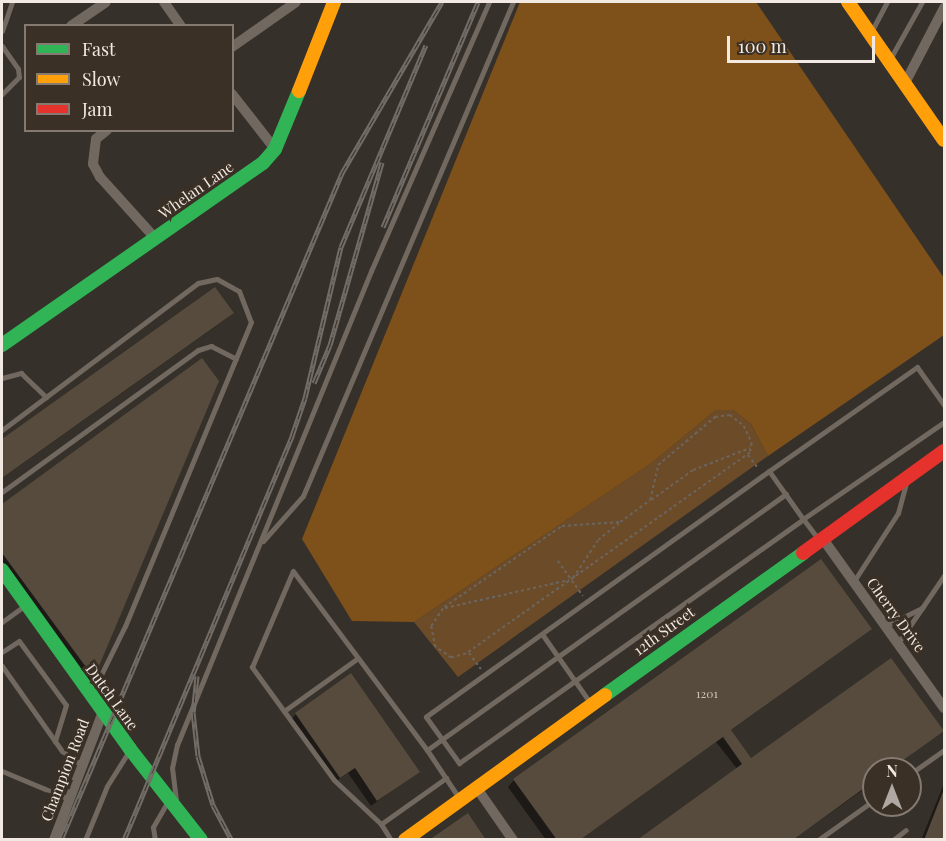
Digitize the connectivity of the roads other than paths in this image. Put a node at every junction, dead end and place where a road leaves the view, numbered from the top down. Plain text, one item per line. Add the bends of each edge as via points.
1 (12, 2) edge
2 (106, 2) edge
3 (164, 2) edge
4 (296, 2) edge
5 (334, 2) edge
6 (489, 2) edge
7 (513, 2) edge
8 (848, 2) edge
9 (887, 2) edge
10 (922, 2) edge
11 (945, 8) edge
12 (74, 24) edge
13 (180, 24) edge
14 (2, 31) edge
15 (870, 33) junction
16 (2, 46) edge
17 (234, 46) edge
18 (889, 61) junction
19 (905, 83) junction
20 (2, 94) edge
21 (234, 96) edge
22 (105, 132) edge
23 (945, 140) edge
24 (276, 149) junction
25 (155, 238) junction
26 (2, 345) edge
27 (236, 359) junction
28 (2, 378) edge
29 (46, 397) junction
30 (945, 405) edge
31 (945, 422) edge
32 (2, 430) edge
33 (945, 451) edge
34 (769, 471) junction
35 (908, 477) junction
36 (2, 492) edge
37 (786, 494) junction
38 (803, 519) junction
39 (821, 540) junction
40 (258, 547) junction
41 (2, 570) edge
42 (945, 575) edge
43 (854, 581) junction
44 (26, 604) junction
45 (922, 608) junction
46 (2, 622) edge
47 (885, 626) junction
48 (542, 634) junction
49 (898, 644) junction
50 (2, 652) edge
51 (558, 657) junction
52 (358, 658) junction
53 (2, 666) edge
54 (576, 681) junction
55 (91, 695) junction
56 (591, 704) junction
57 (945, 708) edge
58 (284, 711) junction
59 (103, 712) junction
60 (442, 740) junction
61 (55, 741) junction
62 (130, 750) junction
63 (427, 750) junction
64 (945, 750) edge
65 (83, 766) junction
66 (922, 766) edge
67 (2, 771) edge
68 (446, 778) junction
69 (476, 787) junction
70 (70, 799) junction
71 (460, 799) junction
72 (173, 806) junction
73 (862, 809) edge
74 (381, 824) junction
75 (54, 840) edge
76 (85, 840) edge
77 (155, 840) edge
78 (201, 840) edge
79 (390, 840) edge
80 (405, 840) edge
81 (513, 840) edge
82 (818, 840) edge
83 (893, 840) edge
84 (902, 840) edge

1 - 14 lane
2 - 12 street
3 - 13 street
4 - 17 street
5 - 24 street, Whelan Lane
6 - 40 lane via 371,271
7 - 40 lane via 307,487
8 - 15 street
9 - 15 lane
10 - 18 lane
11 - 19 street
15 - 18 street
16 - 20 lane via 19,77
18 - 19 street
19 - 23 street
21 - 24 street
22 - 25 street via 96,139 93,159 100,177
24 - 25 street, Whelan Lane via 264,163
25 - 26 street, Whelan Lane
27 - 29 lane via 251,322 249,310 239,291 217,279 198,283
27 - 36 lane via 211,346 198,350
27 - 55 lane via 125,626
28 - 29 lane via 21,373
29 - 32 lane
30 - 34 lane via 917,367
31 - 38 lane
33 - 35 street, 12th Street
34 - 37 lane
34 - 48 lane
35 - 39 street, 12th Street
35 - 43 lane via 898,513
37 - 38 lane
37 - 51 lane
38 - 39 lane
38 - 54 lane
39 - 43 street, Cherry Drive
39 - 56 street, 12th Street
40 - 72 lane via 177,745 172,768
41 - 44 street, Dutch Lane
42 - 45 lane
43 - 47 street, Cherry Drive
44 - 46 lane
44 - 55 street, Dutch Lane
45 - 47 lane
45 - 49 lane
47 - 49 street, Cherry Drive
48 - 51 lane
48 - 60 lane via 426,717
49 - 57 street, Cherry Drive
50 - 61 lane via 19,642 66,705
51 - 54 lane
51 - 60 lane
52 - 58 lane
52 - 58 lane via 293,571 252,667
52 - 63 lane
53 - 61 lane
54 - 56 lane
54 - 60 lane via 459,763
55 - 59 street, Dutch Lane
56 - 69 street, 12th Street
58 - 74 lane via 334,780
59 - 62 street, Dutch Lane
59 - 65 street, Champion Road
60 - 63 lane
61 - 65 lane
62 - 72 street, Dutch Lane
62 - 76 lane via 107,786
63 - 68 lane
64 - 66 lane
65 - 70 street, Champion Road
67 - 70 lane
68 - 71 lane
68 - 74 lane
69 - 71 street, 12th Street
69 - 81 street
70 - 75 street, Champion Road
71 - 80 street, 12th Street
72 - 77 lane via 153,827
72 - 78 street, Dutch Lane
73 - 82 lane
74 - 79 lane
83 - 84 lane via 906,830

